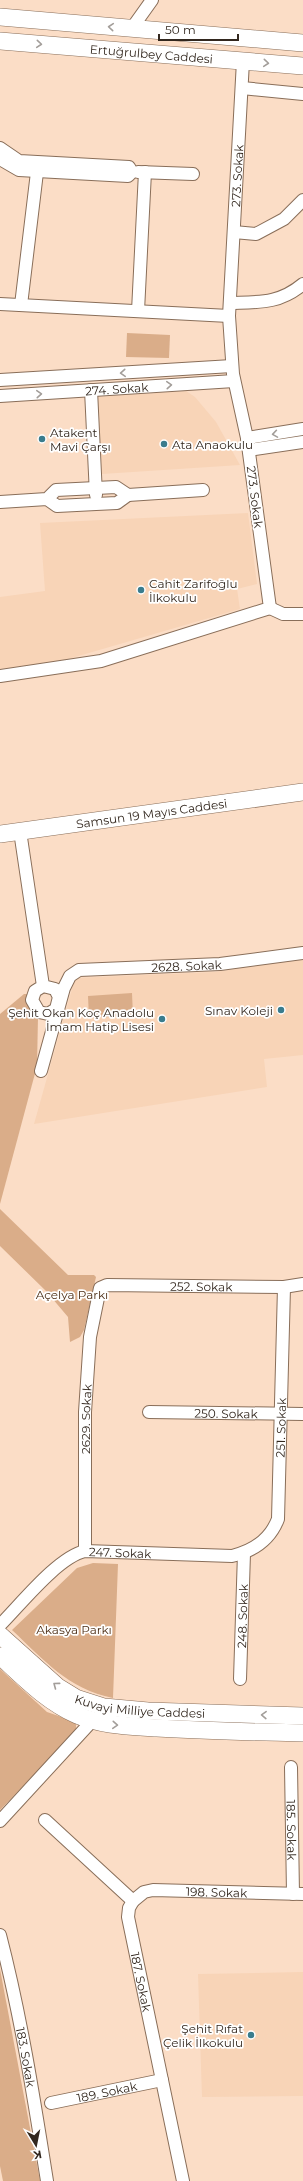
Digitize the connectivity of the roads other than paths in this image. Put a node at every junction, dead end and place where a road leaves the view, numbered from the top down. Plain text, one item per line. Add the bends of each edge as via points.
1 (152, 0) edge
2 (0, 18) edge
3 (132, 28) junction
4 (0, 41) edge
5 (303, 43) edge
6 (243, 62) junction
7 (303, 66) edge
8 (242, 88) junction
9 (303, 94) edge
10 (0, 148) edge
11 (0, 159) edge
12 (38, 166) junction
13 (145, 172) junction
14 (193, 174) dead end
15 (303, 200) edge
16 (234, 232) junction
17 (303, 284) edge
18 (230, 303) junction
19 (0, 304) edge
20 (21, 305) junction
21 (138, 311) junction
22 (229, 316) junction
23 (232, 366) junction
24 (0, 380) edge
25 (234, 381) junction
26 (91, 390) junction
27 (0, 396) edge
28 (303, 429) edge
29 (303, 442) edge
30 (248, 444) junction
31 (96, 488) junction
32 (203, 490) dead end
33 (128, 495) junction
34 (47, 499) junction
35 (0, 502) edge
36 (96, 504) junction
37 (270, 608) junction
38 (303, 614) edge
39 (0, 676) edge
40 (303, 792) edge
41 (20, 831) junction
42 (0, 834) edge
43 (303, 953) edge
44 (43, 986) junction
45 (59, 1006) junction
46 (41, 1071) dead end
47 (303, 1284) edge
48 (284, 1287) junction
49 (100, 1288) joint
50 (149, 1412) dead end
51 (281, 1414) junction
52 (303, 1414) edge
53 (86, 1551) junction
54 (244, 1553) junction
55 (0, 1625) edge
56 (0, 1635) edge
57 (0, 1656) edge
58 (240, 1679) dead end
59 (303, 1716) edge
60 (92, 1721) junction
61 (303, 1733) edge
62 (292, 1767) dead end
63 (45, 1820) dead end
64 (0, 1821) edge
65 (298, 1894) edge
66 (133, 1901) junction
67 (0, 1935) edge
68 (162, 2080) junction
69 (52, 2103) dead end
70 (47, 2181) edge
71 (184, 2181) edge

1 - 3 street
3 -> 2 main road, Ertuğrulbey Caddesi
3 - 5 main road, Ertuğrulbey Caddesi
4 -> 6 main road, Ertuğrulbey Caddesi
6 -> 7 main road, Ertuğrulbey Caddesi
6 - 8 street, 273. Sokak
8 - 9 street
8 - 16 street, 273. Sokak
10 - 12 street via 15,160
11 - 12 street via 15,169
12 - 13 street via 128,176 132,172
12 - 20 street
13 - 14 street
13 - 21 street
15 - 16 street via 284,219 256,234
16 - 18 street, 273. Sokak
17 - 18 street via 291,294 269,302
18 - 22 street, 273. Sokak
19 - 20 street
20 - 21 street
21 - 22 street
22 - 23 street, 273. Sokak
23 -> 24 street, 274. Sokak
23 - 25 street, 273. Sokak
26 -> 25 street, 274. Sokak
25 - 30 street, 273. Sokak
27 -> 26 street, 274. Sokak
26 - 31 street
28 -> 30 street
29 - 30 street
30 - 37 street, 273. Sokak
31 - 33 street via 116,487
31 - 34 street via 56,490
31 - 36 street
32 - 33 street
33 - 36 street via 117,503
34 - 35 street
34 - 36 street via 57,506
37 - 38 street via 283,614
37 - 39 street via 101,661
40 - 41 main road, Samsun 19 Mayıs Caddesi
41 - 42 main road, Samsun 19 Mayıs Caddesi
41 - 44 street
43 - 45 street, 2628. Sokak via 220,964 79,970 70,976
44 - 45 street via 51,987 58,992
44 - 45 street via 32,995 35,1009 48,1014
45 - 46 street
47 - 48 street, 252. Sokak
48 - 49 street, 252. Sokak via 107,1285
48 - 51 street, 251. Sokak
49 - 53 street, 2629. Sokak via 90,1337 85,1412
50 - 51 street, 250. Sokak
51 - 52 street, 250. Sokak
51 - 54 street, 251. Sokak via 278,1519 264,1541
53 - 54 street, 247. Sokak via 215,1556
53 - 55 street, 247. Sokak via 69,1557
54 - 58 street, 248. Sokak
59 -> 56 main road, Kuvayi Milliye Caddesi via 148,1711 104,1707 76,1698 58,1687
57 - 60 main road, Kuvayi Milliye Caddesi via 50,1700
60 -> 61 main road, Kuvayi Milliye Caddesi via 178,1729
60 - 64 street
62 - 65 street, 185. Sokak
63 - 66 street
65 - 66 street, 198. Sokak via 153,1890 141,1894
66 - 68 street, 187. Sokak via 128,1917
67 - 70 street, 183. Sokak via 34,2098
68 - 69 street, 189. Sokak
68 - 71 street, 187. Sokak

